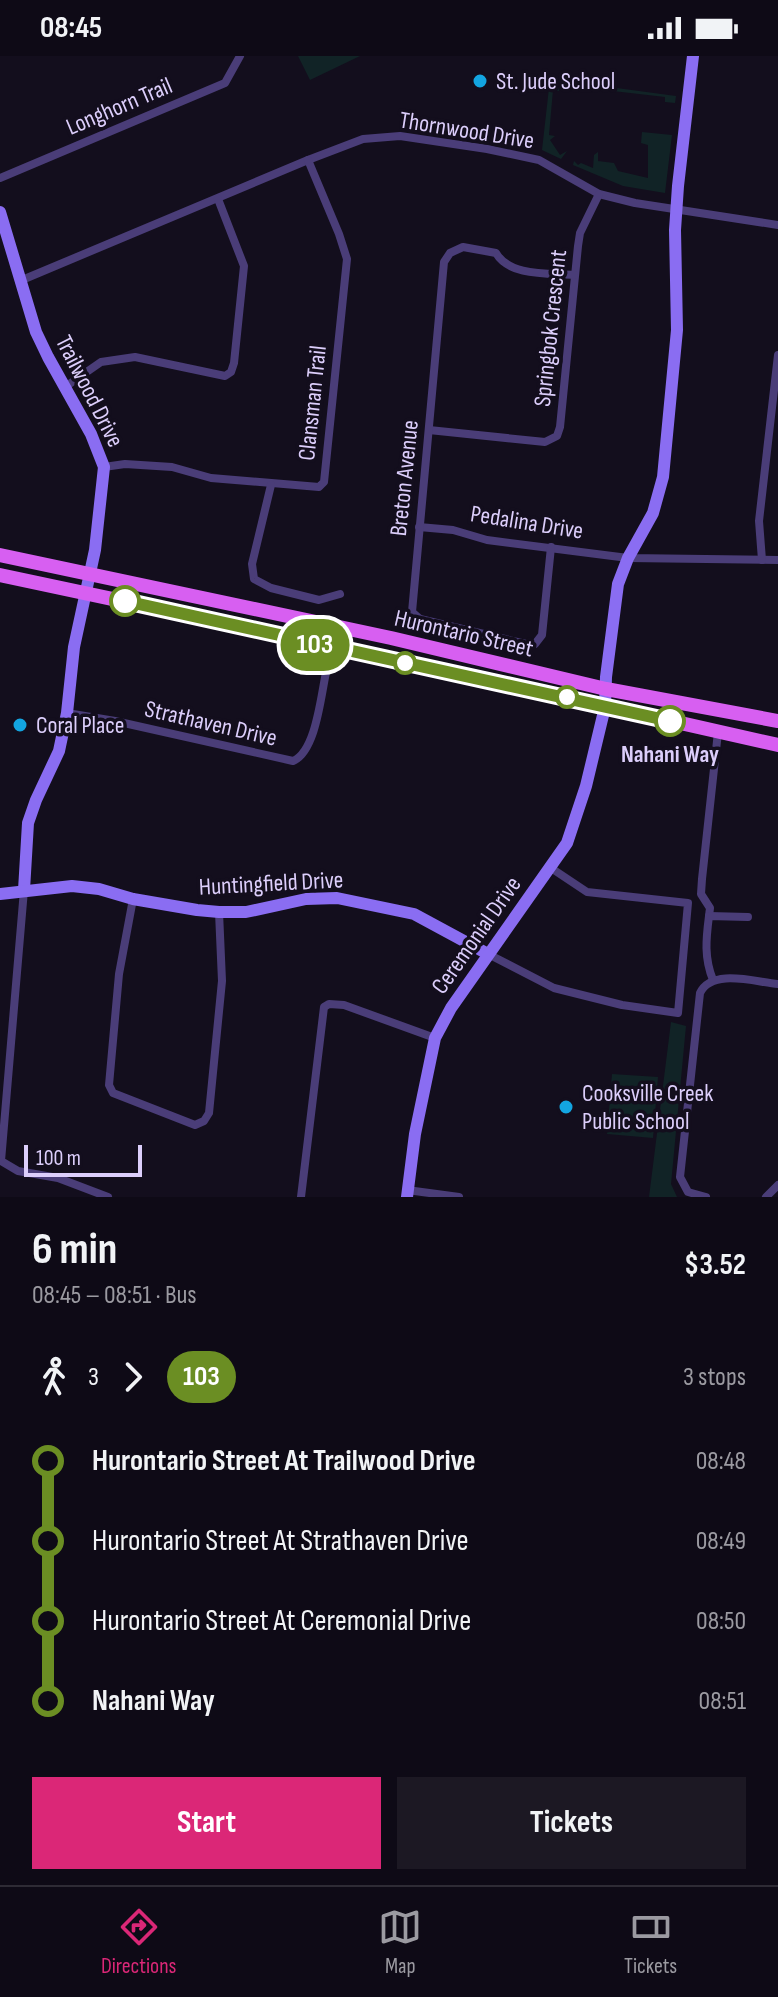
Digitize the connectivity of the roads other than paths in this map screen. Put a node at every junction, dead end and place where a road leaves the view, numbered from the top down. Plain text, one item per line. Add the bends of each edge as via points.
1 (240, 56) edge
2 (693, 56) edge
3 (308, 160) junction
4 (0, 178) edge
5 (599, 194) junction
6 (218, 199) junction
7 (676, 209) junction
8 (0, 212) edge
9 (778, 225) edge
10 (574, 275) junction
11 (22, 280) junction
12 (778, 355) edge
13 (65, 387) junction
14 (775, 421) edge
15 (429, 430) junction
16 (104, 467) junction
17 (271, 485) junction
18 (419, 527) junction
19 (551, 547) junction
20 (0, 555) edge
21 (628, 558) junction
22 (762, 560) junction
23 (778, 560) edge
24 (0, 575) edge
25 (89, 575) junction
26 (84, 593) junction
27 (340, 594) dead end
28 (299, 642) junction
29 (356, 653) junction
30 (327, 668) junction
31 (606, 689) junction
32 (605, 707) junction
33 (67, 713) junction
34 (778, 721) edge
35 (718, 732) junction
36 (778, 745) edge
37 (551, 868) junction
38 (24, 890) junction
39 (0, 894) edge
40 (133, 899) junction
41 (219, 912) junction
42 (709, 916) junction
43 (748, 917) dead end
44 (488, 954) junction
45 (711, 981) junction
46 (778, 984) edge
47 (435, 1038) junction
48 (778, 1185) edge
49 (407, 1194) edge
50 (108, 1197) edge
51 (301, 1197) edge
52 (459, 1197) edge
53 (706, 1197) edge
54 (766, 1197) edge

1 - 4 street, Longhorn Trail via 225,83
2 - 7 street
3 - 5 street, Thornwood Drive via 363,139 400,136 539,160
3 - 6 street, Thornwood Drive
3 - 17 street, Clansman Trail via 347,259 325,476 319,487
5 - 7 street, Thornwood Drive
5 - 10 street, Springbok Crescent via 580,233
6 - 11 street, Thornwood Drive
6 - 13 street via 244,266 231,372 225,376 135,357 101,362
7 - 9 street, Thornwood Drive
7 - 21 street via 677,330 663,477 653,513
8 - 11 street, Trailwood Drive
10 - 15 street, Springbok Crescent via 560,427 552,440
10 - 15 street, Breton Avenue via 523,271 491,251 463,247 450,253 444,262
11 - 13 street, Trailwood Drive via 36,332
12 - 14 street
13 - 16 street, Trailwood Drive
14 - 22 street via 759,521
15 - 18 street, Breton Avenue
16 - 17 street, Clansman Trail via 172,467
16 - 25 street, Trailwood Drive
17 - 27 street via 252,564 254,579 319,600
18 - 19 street, Pedalina Drive
18 - 19 street, Breton Avenue via 414,616 526,644 542,635
19 - 21 street, Pedalina Drive
20 - 25 main road, Hurontario Street
21 - 22 street, Pedalina Drive
21 - 31 street via 615,601
22 - 23 street, Pedalina Drive
24 - 26 main road, Hurontario Street
25 - 26 street, Trailwood Drive
25 - 31 main road, Hurontario Street
26 - 28 main road, Hurontario Street
26 - 33 street, Trailwood Drive
28 - 29 main road, Hurontario Street
28 - 30 street via 313,647
29 - 30 street
29 - 32 main road, Hurontario Street
30 - 33 street, Strathaven Drive via 314,729 305,753 293,761
31 - 32 street, Ceremonial Drive
31 - 34 main road, Hurontario Street
32 - 35 main road, Hurontario Street
32 - 37 street, Ceremonial Drive via 577,818
33 - 38 street, Trailwood Drive via 59,751 28,823
35 - 36 main road, Hurontario Street
35 - 42 street via 701,894
37 - 44 street, Ceremonial Drive
37 - 44 street via 587,892 688,903 678,1013 554,988
38 - 39 street, Huntingfield Drive
38 - 40 street, Huntingfield Drive via 72,886
38 - 50 street via 1,1161 18,1171 58,1178
40 - 41 street, Huntingfield Drive
40 - 41 street via 119,974 109,1085 113,1093 195,1125 209,1113 222,981
41 - 44 street, Huntingfield Drive via 337,898 414,914
42 - 43 street
42 - 45 street via 706,950
44 - 47 street, Ceremonial Drive
45 - 46 street
45 - 53 street via 700,993 680,1175 686,1190
47 - 49 street, Ceremonial Drive
47 - 51 street via 344,1005 324,1007
48 - 54 street
49 - 52 street

